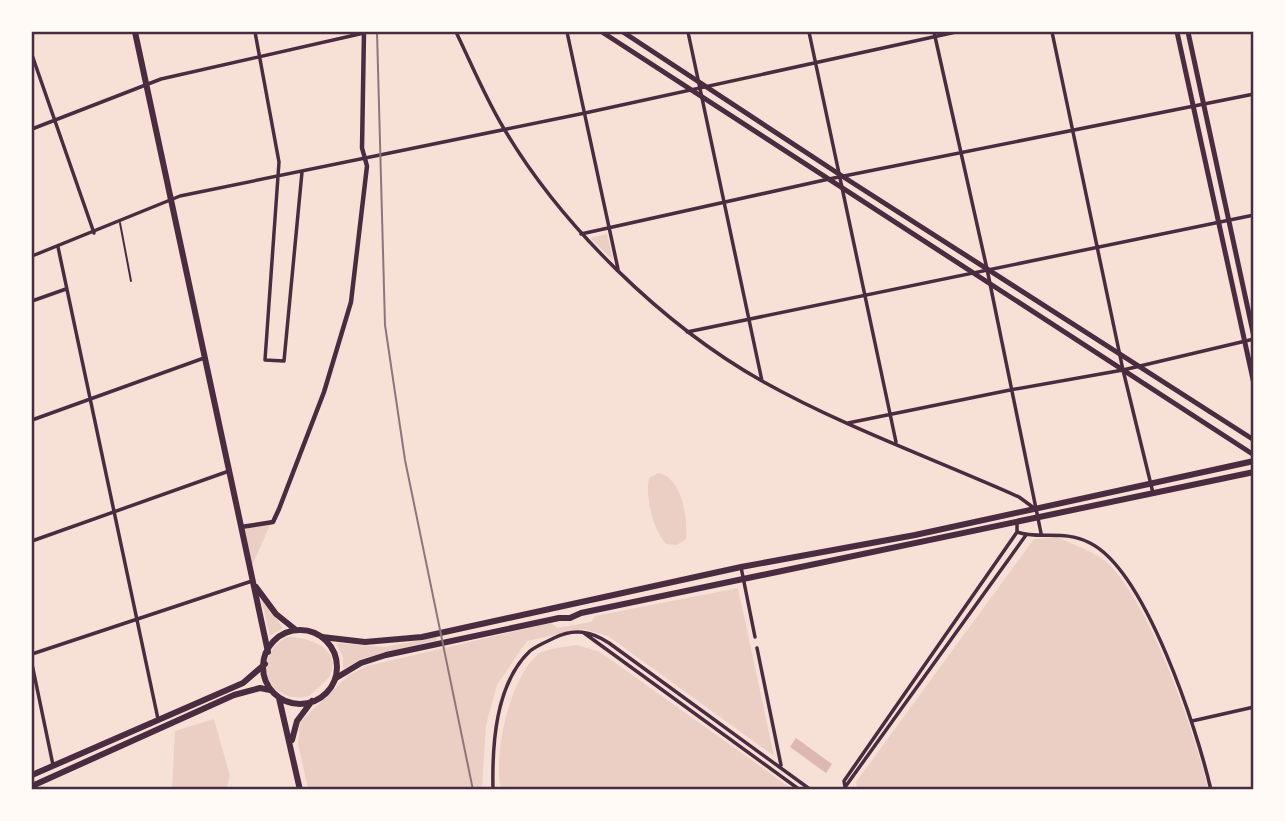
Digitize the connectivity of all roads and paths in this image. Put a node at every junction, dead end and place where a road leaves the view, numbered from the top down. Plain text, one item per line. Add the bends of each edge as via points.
1 (135, 32) edge
2 (255, 32) edge
3 (364, 32) edge
4 (456, 32) edge
5 (567, 32) edge
6 (602, 32) edge
7 (623, 32) edge
8 (688, 32) edge
9 (809, 32) edge
10 (956, 32) edge
11 (1052, 32) edge
12 (1177, 32) edge
13 (1188, 32) edge
14 (934, 34) edge
15 (32, 55) edge
16 (260, 57) junction
17 (816, 63) junction
18 (701, 85) junction
19 (147, 87) junction
20 (691, 89) junction
21 (1254, 94) edge
22 (702, 97) junction
23 (1203, 104) junction
24 (1193, 107) junction
25 (585, 113) junction
26 (55, 120) junction
27 (503, 128) junction
28 (32, 129) edge
29 (1076, 131) junction
30 (960, 155) junction
31 (365, 156) junction
32 (302, 171) junction
33 (279, 175) junction
34 (842, 176) junction
35 (829, 179) junction
36 (844, 189) junction
37 (170, 201) junction
38 (725, 204) junction
39 (1254, 215) edge
40 (1228, 220) junction
41 (1218, 222) junction
42 (120, 223) junction
43 (609, 228) junction
44 (94, 233) junction
45 (581, 234) junction
46 (58, 247) junction
47 (1100, 247) junction
48 (32, 256) edge
49 (618, 270) junction
50 (987, 270) junction
51 (974, 273) junction
52 (131, 281) dead end
53 (988, 283) junction
54 (66, 289) junction
55 (865, 296) junction
56 (32, 301) edge
57 (749, 320) junction
58 (687, 332) junction
59 (1254, 338) edge
60 (1244, 341) junction
61 (1121, 355) junction
62 (205, 358) junction
63 (1138, 366) junction
64 (1123, 370) junction
65 (762, 381) junction
66 (1254, 384) edge
67 (1010, 390) junction
68 (90, 398) junction
69 (890, 415) junction
70 (32, 420) edge
71 (848, 423) junction
72 (1254, 440) edge
73 (896, 442) junction
74 (1254, 455) edge
75 (1254, 461) edge
76 (229, 471) junction
77 (1254, 472) edge
78 (1151, 483) junction
79 (1153, 493) junction
80 (1034, 508) junction
81 (113, 512) junction
82 (1036, 517) junction
83 (1017, 522) junction
84 (242, 527) junction
85 (1017, 532) junction
86 (1041, 533) junction
87 (1026, 535) junction
88 (32, 541) edge
89 (741, 568) junction
90 (744, 579) junction
91 (252, 582) junction
92 (136, 619) junction
93 (298, 631) junction
94 (582, 631) junction
95 (321, 637) junction
96 (755, 637) dead end
97 (757, 648) dead end
98 (268, 652) junction
99 (32, 654) edge
100 (32, 664) edge
101 (265, 664) junction
102 (336, 678) junction
103 (270, 690) junction
104 (279, 698) junction
105 (312, 701) junction
106 (1254, 707) edge
107 (158, 719) junction
108 (1192, 721) junction
109 (291, 745) junction
110 (53, 766) junction
111 (782, 767) junction
112 (32, 775) edge
113 (32, 786) edge
114 (844, 788) edge
115 (300, 789) edge
116 (493, 789) edge
117 (800, 789) edge
118 (811, 789) edge
119 (1211, 789) edge

1 - 19 main road
2 - 16 street
3 - 16 street
3 - 31 street
4 - 27 street
5 - 25 street
6 - 20 main road
7 - 18 main road
8 - 18 street
9 - 17 street
10 - 14 street
11 - 29 street
12 - 24 main road
13 - 23 main road
14 - 17 street
14 - 30 street
15 - 26 street
16 - 19 street via 161,79
16 - 33 street
17 - 18 street
17 - 34 street
18 - 20 street
18 - 22 street
18 - 34 main road
19 - 26 street
19 - 37 main road
20 - 22 main road
20 - 25 street
21 - 23 street
22 - 35 main road
22 - 38 street
23 - 24 street
23 - 40 main road
24 - 29 street
24 - 41 main road
25 - 27 street
25 - 43 street
26 - 28 street
26 - 44 street
27 - 31 street
27 - 45 street
29 - 30 street
29 - 47 street
30 - 34 street
30 - 50 street
31 - 32 street
31 - 84 street via 351,302 324,392 273,522
32 - 33 street
32 - 33 street via 284,361 277,362 265,360
33 - 37 street
34 - 35 street
34 - 36 street
34 - 50 main road
35 - 36 main road
35 - 38 street
36 - 51 main road
36 - 55 street
37 - 42 street
37 - 62 main road
38 - 43 street
38 - 57 street
39 - 40 street
40 - 41 street
40 - 59 main road
41 - 47 street
41 - 60 main road
42 - 44 street
42 - 52 lane
43 - 45 street
43 - 49 street
44 - 46 street
45 - 49 street
46 - 48 street
46 - 54 street
47 - 50 street
47 - 61 street
49 - 58 street
50 - 51 street
50 - 53 street
50 - 61 main road
51 - 53 main road
51 - 55 street
53 - 64 main road
53 - 67 street
54 - 56 street
54 - 68 street
55 - 57 street
55 - 69 street
57 - 58 street
57 - 65 street
58 - 65 street
59 - 60 street
60 - 63 street
60 - 66 main road
61 - 63 main road
61 - 64 street
62 - 68 street
62 - 76 main road
63 - 64 street
63 - 72 main road
64 - 67 street
64 - 74 main road
64 - 78 street
65 - 71 street
67 - 69 street
67 - 80 street
68 - 70 street
68 - 81 street
69 - 71 street
69 - 73 street
71 - 73 street
73 - 80 street
75 - 78 main road
76 - 81 street
76 - 84 main road
77 - 79 main road
78 - 79 street
78 - 80 main road
79 - 82 main road
80 - 82 street
80 - 89 main road
81 - 88 street
81 - 92 street
82 - 83 main road
82 - 86 street
83 - 85 street
83 - 90 main road
84 - 91 main road
85 - 87 street
85 - 114 street via 844,781
86 - 87 street
86 - 108 street via 1091,544 1116,562 1139,597
87 - 114 street
89 - 90 street
89 - 95 main road via 422,636 365,642
90 - 96 street
90 - 102 main road via 386,654
91 - 92 street
91 - 93 main road via 276,614
91 - 98 main road
92 - 99 street
92 - 107 street
93 - 95 main road
93 - 98 main road via 283,634
94 - 111 street via 609,643
94 - 116 street via 560,635 531,650 509,684 501,708
94 - 117 street
95 - 102 main road via 335,651
97 - 111 street
98 - 101 main road
100 - 110 street
101 - 103 main road
101 - 107 main road via 243,683
102 - 105 main road
103 - 104 main road
103 - 113 main road via 234,695
104 - 105 main road via 295,703
104 - 109 main road
105 - 109 main road via 297,721
106 - 108 street
107 - 110 main road
108 - 119 street
109 - 115 main road
110 - 112 main road
111 - 118 street

